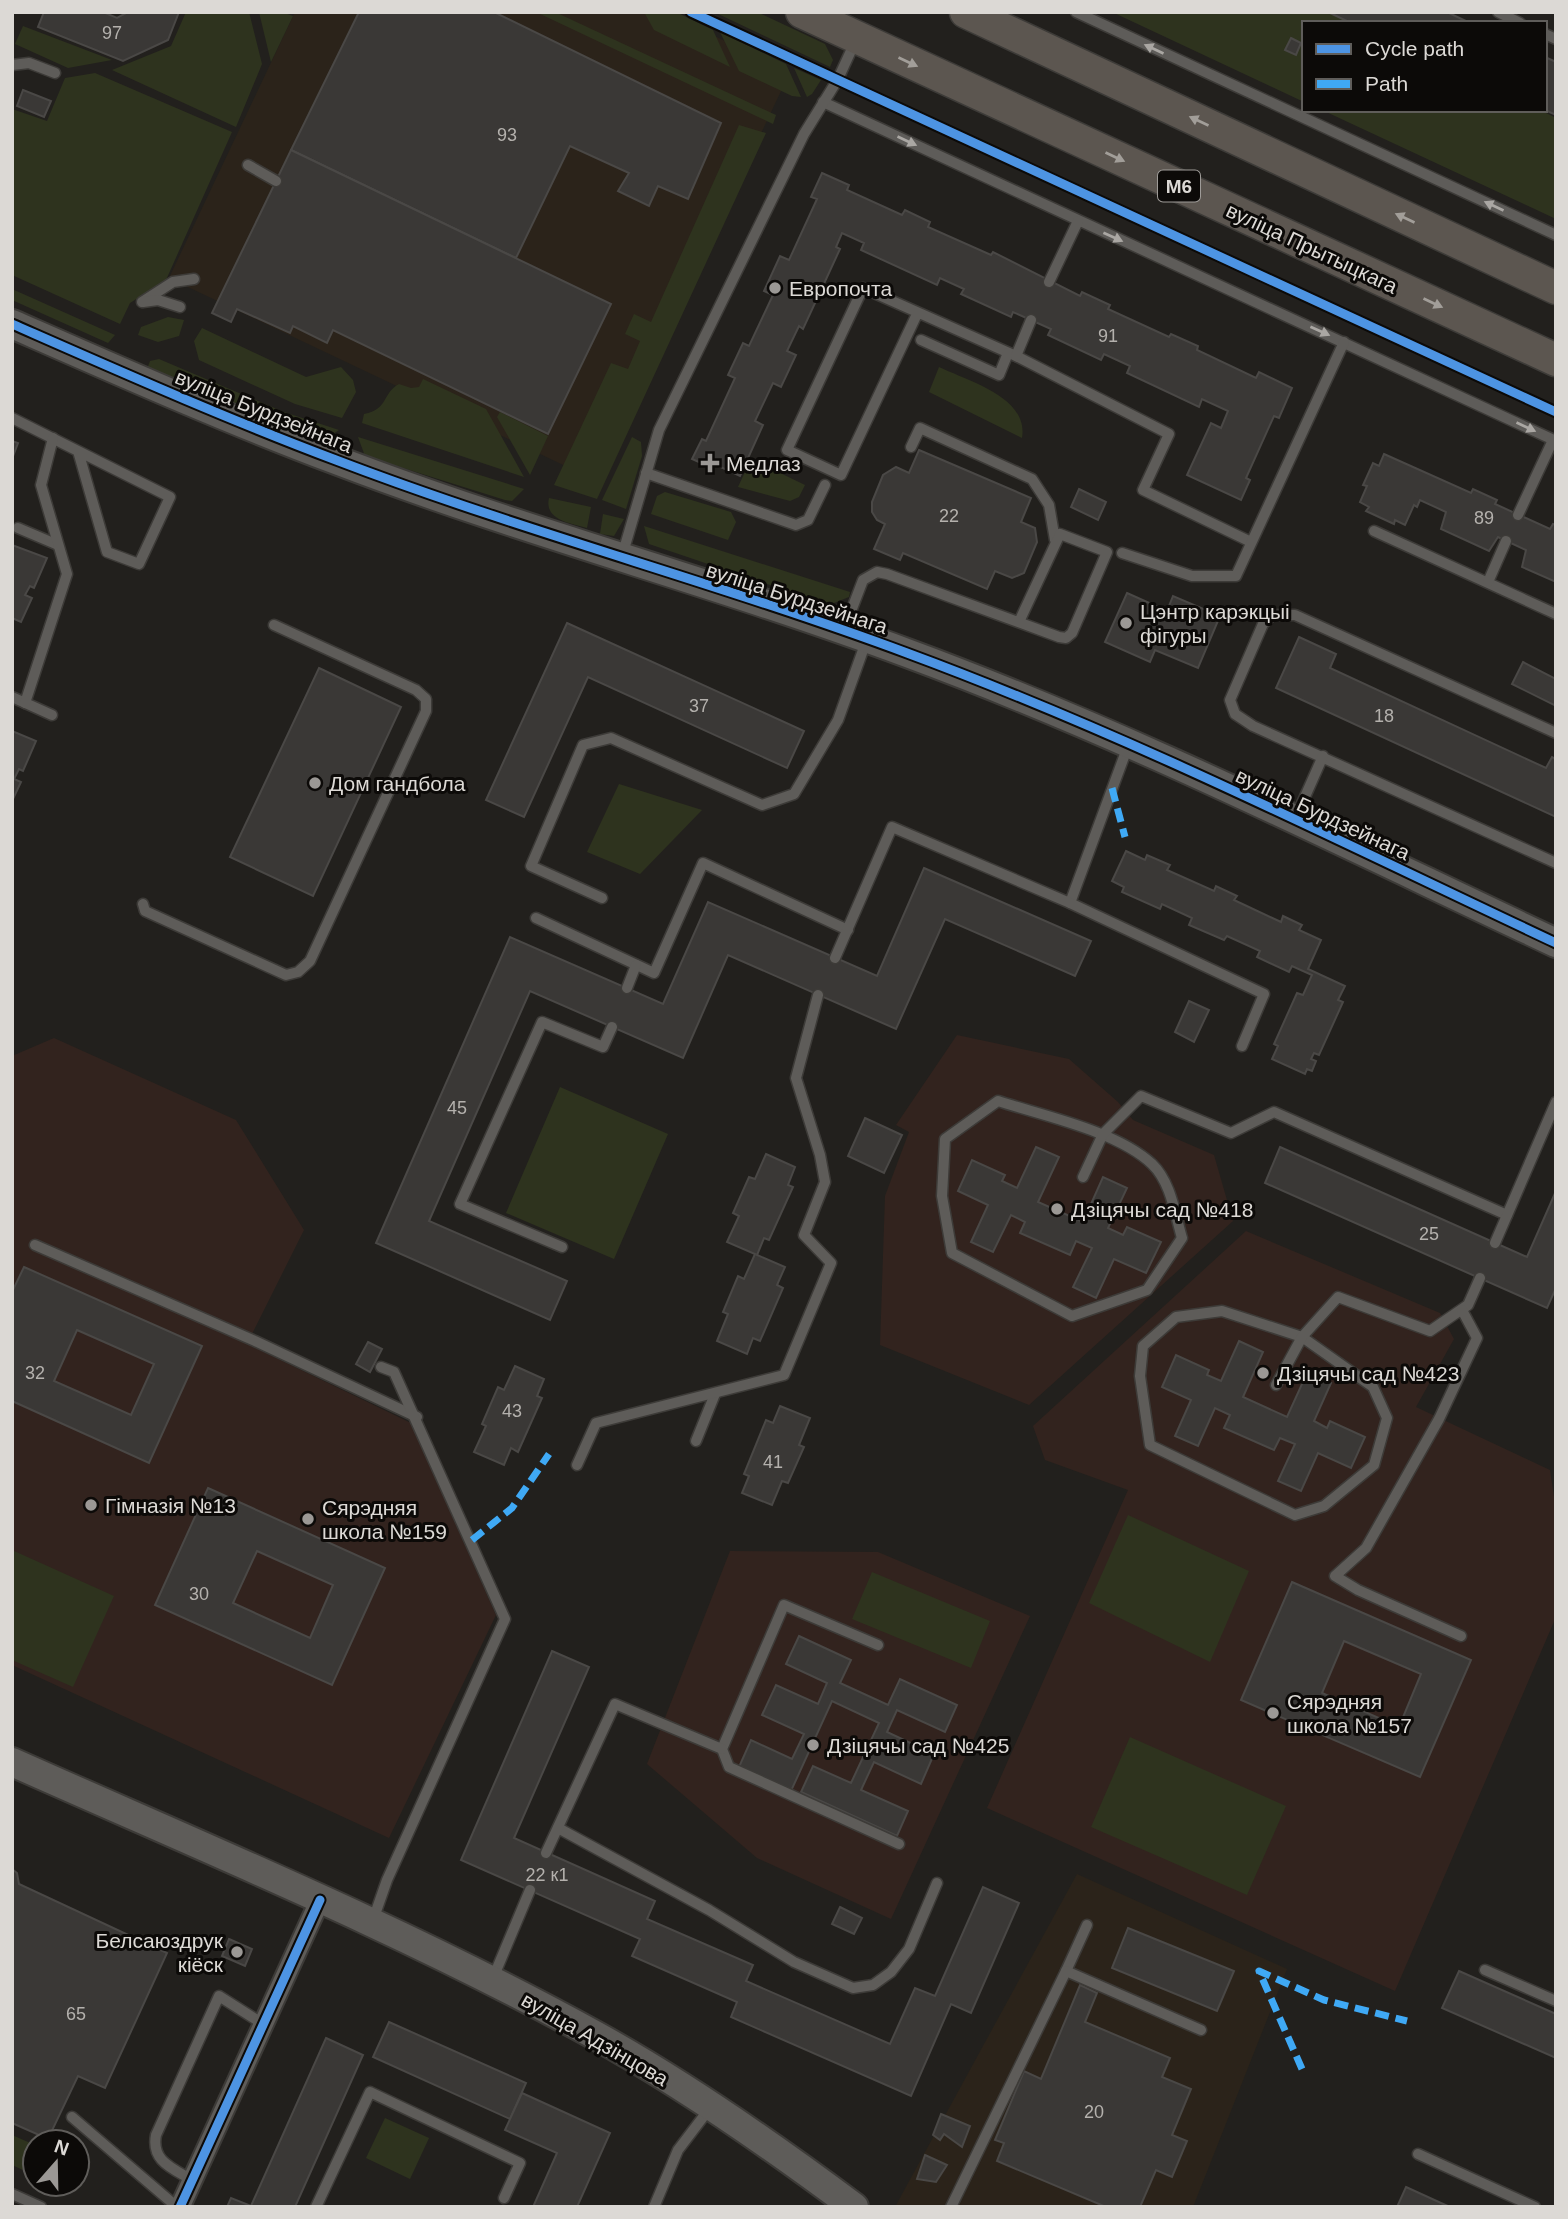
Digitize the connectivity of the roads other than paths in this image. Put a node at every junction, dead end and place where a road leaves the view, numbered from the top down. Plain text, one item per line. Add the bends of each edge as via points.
1 (802, 12) edge
2 (966, 12) edge
3 (1076, 12) edge
4 (1498, 12) edge
5 (1516, 21) edge
6 (857, 38) junction
7 (12, 65) edge
8 (55, 73) dead end
9 (822, 102) junction
10 (248, 165) dead end
11 (276, 181) dead end
12 (1078, 221) junction
13 (1556, 235) edge
14 (194, 279) dead end
15 (1049, 282) dead end
16 (1556, 288) edge
17 (180, 307) dead end
18 (917, 314) junction
19 (1031, 320) dead end
20 (12, 324) edge
21 (921, 340) dead end
22 (1344, 342) junction
23 (1012, 355) junction
24 (1556, 360) edge
25 (12, 418) edge
26 (53, 438) junction
27 (1554, 440) edge
28 (911, 447) dead end
29 (78, 451) junction
30 (646, 473) junction
31 (825, 485) dead end
32 (1518, 515) dead end
33 (18, 528) dead end
34 (1374, 531) dead end
35 (1055, 540) junction
36 (1506, 541) dead end
37 (1251, 542) junction
38 (58, 545) junction
39 (1122, 553) dead end
40 (621, 559) junction
41 (1488, 582) junction
42 (1556, 614) edge
43 (1019, 622) junction
44 (274, 625) dead end
45 (856, 635) junction
46 (12, 697) edge
47 (25, 703) junction
48 (52, 715) dead end
49 (1556, 733) edge
50 (1129, 742) junction
51 (1323, 756) junction
52 (1294, 820) junction
53 (1556, 863) edge
54 (601, 898) dead end
55 (1070, 903) junction
56 (143, 904) dead end
57 (536, 918) dead end
58 (848, 930) junction
59 (1556, 943) edge
60 (835, 958) dead end
61 (636, 965) junction
62 (627, 988) dead end
63 (818, 995) dead end
64 (612, 1027) dead end
65 (1241, 1046) dead end
66 (1556, 1102) edge
67 (1103, 1134) junction
68 (1083, 1177) dead end
69 (1507, 1216) junction
70 (1495, 1242) dead end
71 (35, 1245) dead end
72 (562, 1247) dead end
73 (1480, 1278) dead end
74 (1462, 1310) junction
75 (1302, 1337) junction
76 (381, 1367) dead end
77 (1276, 1385) dead end
78 (715, 1394) junction
79 (416, 1417) junction
80 (696, 1441) dead end
81 (577, 1465) dead end
82 (1461, 1636) dead end
83 (878, 1645) dead end
84 (722, 1749) junction
85 (12, 1762) edge
86 (558, 1828) junction
87 (899, 1844) dead end
88 (546, 1853) dead end
89 (937, 1883) dead end
90 (530, 1891) dead end
91 (320, 1900) junction
92 (372, 1924) junction
93 (1087, 1926) dead end
94 (1485, 1970) dead end
95 (1066, 1971) junction
96 (491, 1981) junction
97 (1556, 2001) edge
98 (263, 2024) junction
99 (1201, 2030) dead end
100 (710, 2107) junction
101 (72, 2117) dead end
102 (1418, 2154) dead end
103 (192, 2180) junction
104 (12, 2194) edge
105 (504, 2198) dead end
106 (41, 2207) edge
107 (178, 2207) edge
108 (316, 2207) edge
109 (654, 2207) edge
110 (855, 2207) edge
111 (951, 2207) edge
112 (1535, 2207) edge

1 - 6 main road, вуліца Прытыцкага / М6
16 -> 2 main road
13 -> 3 lane
4 - 5 lane
6 - 9 lane
6 -> 24 main road, вуліца Прытыцкага / М6
7 - 8 lane via 29,62
9 -> 12 lane
9 - 30 lane via 659,430
10 - 11 lane
12 - 15 lane
12 -> 22 lane
14 - 17 lane via 173,282 142,302 158,300
18 - 18 lane via 863,288 787,450 841,475
18 - 23 lane
19 - 23 lane
20 - 40 street, вуліца Бурдзейнага via 336,460
21 - 23 lane via 999,375
22 -> 27 lane
22 - 37 lane
23 - 37 lane via 1169,434 1143,490
25 - 26 lane
26 - 29 lane
26 - 38 lane via 41,485
27 - 32 lane
28 - 35 lane via 920,428 1032,479 1049,505
29 - 29 lane via 170,497 139,564 107,552
30 - 31 lane via 796,525 808,520
30 - 40 lane
33 - 38 lane
34 - 41 lane
35 - 43 lane
35 - 43 lane via 1066,535 1107,552 1066,638
36 - 41 lane
37 - 39 lane via 1236,576 1221,578 1192,576
38 - 47 lane via 67,574
40 - 45 street, вуліца Бурдзейнага
41 - 42 lane
43 - 45 lane via 877,572 863,580
44 - 56 lane via 416,690 426,699 426,711 310,961 286,975 145,911
45 - 50 street, вуліца Бурдзейнага
45 - 54 lane via 838,720 794,794 762,805 611,738 583,745 531,866
46 - 47 lane
47 - 48 lane
49 - 51 lane via 1295,615 1272,615 1263,624 1230,700 1235,714
50 - 52 street, вуліца Бурдзейнага
50 - 55 lane
51 - 52 lane
51 - 53 lane
52 - 59 street, вуліца Бурдзейнага
55 - 58 lane via 892,827
55 - 65 lane via 1264,994
57 - 61 lane
58 - 60 lane
58 - 61 lane via 703,863 654,973
61 - 62 lane
63 - 78 lane via 796,1078 824,1182 804,1235 831,1263 784,1375
64 - 72 lane via 603,1047 542,1022 460,1204
66 - 69 lane
67 - 67 lane via 1152,1164 1169,1191 1182,1238 1147,1290 1072,1316 952,1254 943,1196 945,1139 998,1101
67 - 68 lane
67 - 69 lane via 1141,1096 1231,1133 1274,1112
69 - 70 lane
71 - 79 lane
73 - 74 lane
74 - 75 lane via 1430,1331 1338,1297
74 - 82 lane via 1478,1338 1439,1419 1366,1548 1335,1576
75 - 75 lane via 1222,1311 1176,1317 1143,1346 1140,1376 1150,1445 1296,1515 1324,1506 1374,1465 1387,1418 1373,1387
75 - 77 lane
76 - 79 lane via 394,1372
78 - 80 lane
78 - 81 lane via 596,1423
79 - 92 lane via 505,1619 387,1880
83 - 84 lane via 784,1605
84 - 86 lane via 615,1704
84 - 87 lane via 729,1767
85 - 91 street, вуліца Адзінцова
86 - 88 lane
86 - 89 lane via 794,1962 853,1988 873,1985 891,1972 909,1949
90 - 96 lane
91 - 92 street, вуліца Адзінцова
91 - 98 street
92 - 96 street, вуліца Адзінцова
93 - 95 lane
94 - 97 lane
95 - 99 lane
95 - 111 lane
96 - 100 street, вуліца Адзінцова via 595,2035
98 - 103 street
98 - 103 lane via 219,1996 153,2149 158,2158
100 - 109 lane via 678,2150
100 - 110 street, вуліца Адзінцова
101 - 107 lane
102 - 112 lane
103 - 107 street
104 - 106 lane
105 - 108 lane via 520,2163 370,2092

